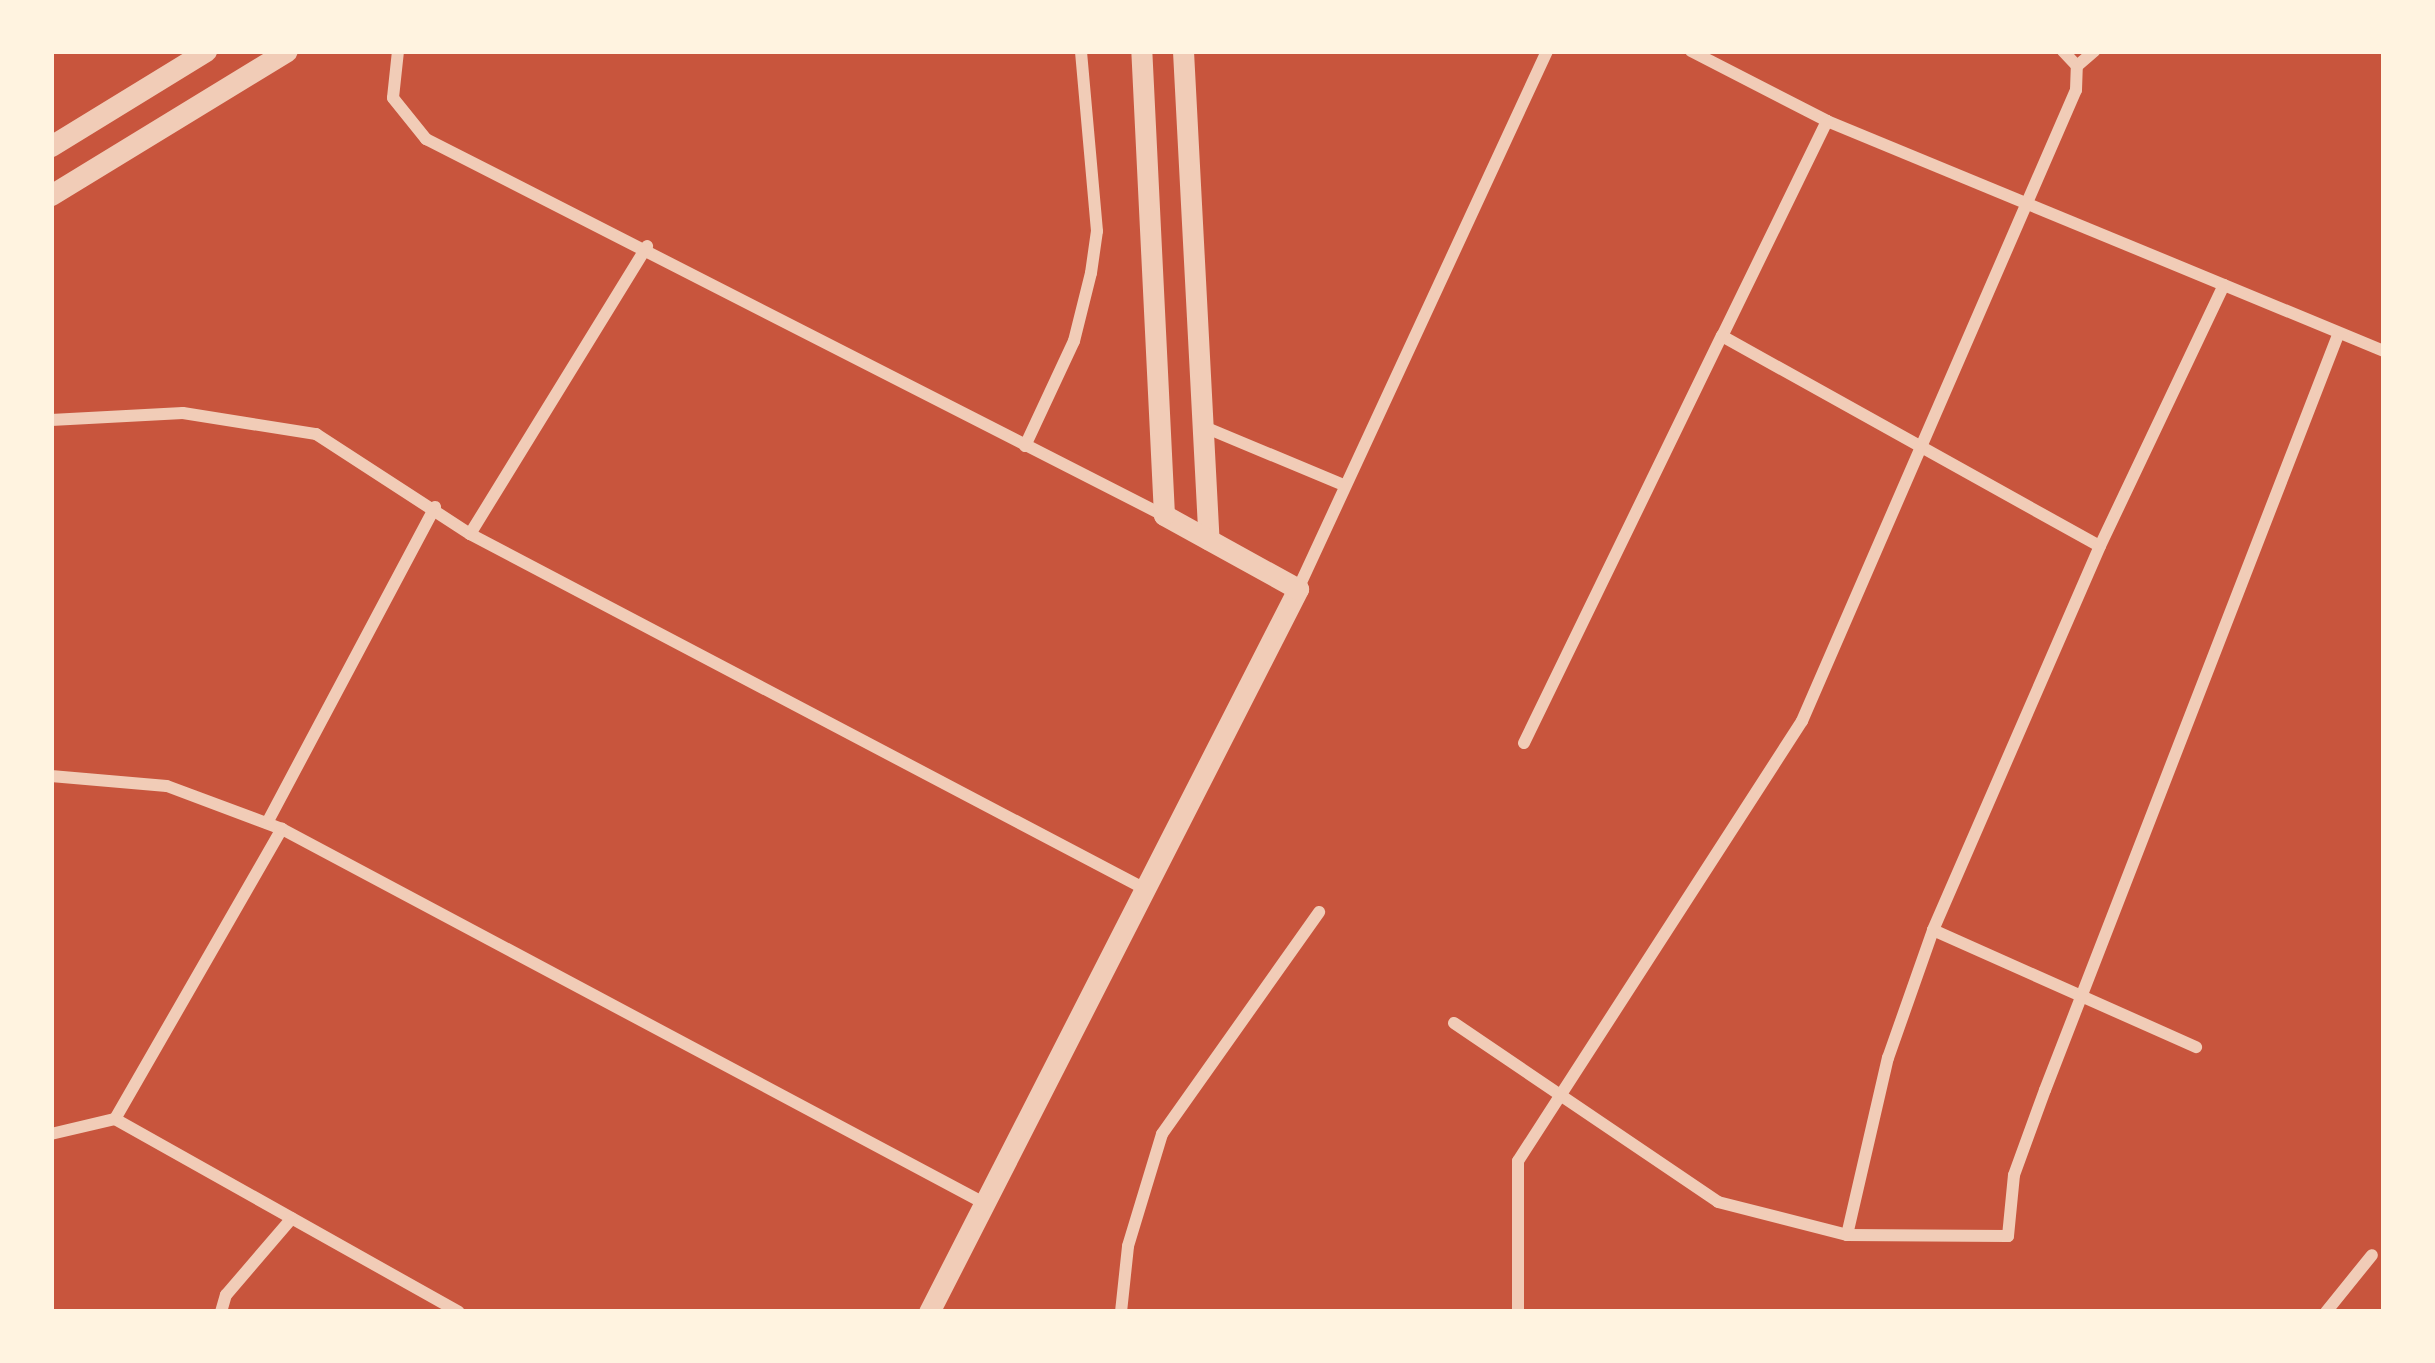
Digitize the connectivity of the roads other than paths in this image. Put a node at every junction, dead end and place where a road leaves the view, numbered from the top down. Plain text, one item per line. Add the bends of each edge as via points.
1 (206, 51) edge
2 (287, 51) edge
3 (398, 51) edge
4 (1081, 51) edge
5 (1141, 51) edge
6 (1184, 51) edge
7 (1547, 51) edge
8 (1691, 51) edge
9 (2063, 51) edge
10 (2094, 51) edge
11 (2077, 66) junction
12 (1827, 121) junction
13 (51, 146) edge
14 (51, 195) edge
15 (2024, 204) junction
16 (647, 246) junction
17 (2224, 284) junction
18 (2338, 335) junction
19 (1722, 336) junction
20 (2384, 351) edge
21 (51, 420) edge
22 (1202, 426) junction
23 (1025, 446) junction
24 (1925, 452) junction
25 (1343, 485) junction
26 (435, 507) junction
27 (1164, 515) junction
28 (470, 533) junction
29 (1209, 539) junction
30 (2100, 545) junction
31 (1298, 589) junction
32 (1524, 743) dead end
33 (51, 776) edge
34 (267, 823) junction
35 (282, 829) junction
36 (1145, 889) junction
37 (1318, 912) dead end
38 (1933, 930) junction
39 (2084, 998) junction
40 (1454, 1023) dead end
41 (2196, 1047) dead end
42 (1563, 1094) junction
43 (115, 1119) junction
44 (51, 1134) edge
45 (984, 1203) junction
46 (292, 1218) junction
47 (1846, 1234) junction
48 (2372, 1255) dead end
49 (221, 1312) edge
50 (459, 1312) edge
51 (928, 1312) edge
52 (1121, 1312) edge
53 (1518, 1312) edge
54 (2326, 1312) edge

1 - 13 street
2 - 14 street
3 - 16 street via 393,98 408,127
4 - 23 street via 1097,231 1074,341
5 - 27 street
6 - 22 street
7 - 25 street via 1460,251
8 - 12 street
9 - 11 street
10 - 11 street
11 - 15 street via 2076,90
12 - 15 street
12 - 19 street
15 - 17 street
15 - 24 street
16 - 23 street
16 - 28 street
17 - 18 street
17 - 30 street
18 - 20 street
18 - 39 street
19 - 24 street
19 - 32 street
21 - 26 street via 183,412 316,434
22 - 25 street
22 - 29 street
23 - 27 street
24 - 30 street
24 - 42 street via 1802,721
25 - 31 street
26 - 28 street
26 - 34 street
27 - 29 street
28 - 36 street
29 - 31 street
30 - 38 street
31 - 36 street
33 - 34 street via 167,786
34 - 35 street
35 - 43 street
35 - 45 street
36 - 45 street
37 - 52 street via 1162,1135 1128,1246
38 - 39 street
38 - 47 street via 1888,1058
39 - 41 street
39 - 47 street via 2014,1175 2008,1236
40 - 42 street
42 - 47 street via 1718,1202
42 - 53 street via 1518,1161
43 - 44 street
43 - 46 street
45 - 51 street
46 - 49 street via 226,1295
46 - 50 street
48 - 54 street

